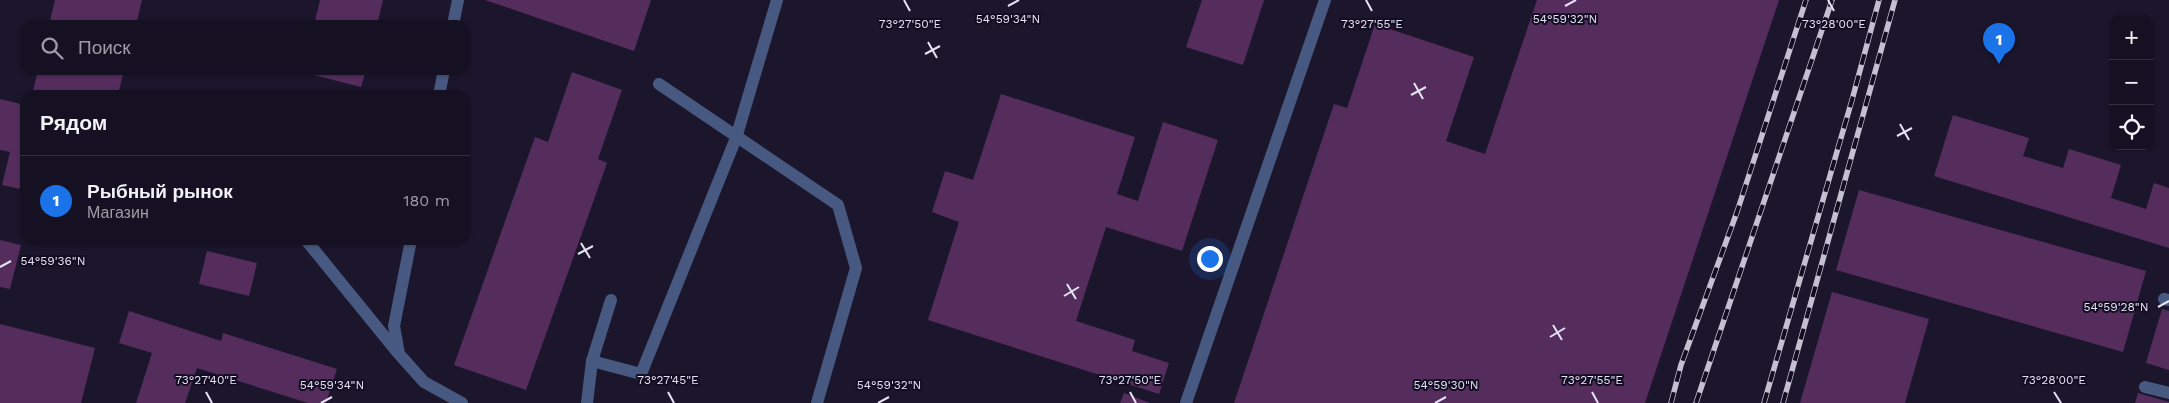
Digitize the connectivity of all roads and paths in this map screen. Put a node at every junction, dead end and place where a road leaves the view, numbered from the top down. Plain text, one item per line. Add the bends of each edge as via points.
1 (458, 0) edge
2 (776, 0) edge
3 (1325, 0) edge
4 (454, 20) edge
5 (443, 75) edge
6 (659, 84) dead end
7 (440, 90) edge
8 (736, 138) junction
9 (310, 245) edge
10 (410, 245) edge
11 (611, 300) dead end
12 (399, 354) junction
13 (592, 361) junction
14 (2145, 386) dead end
15 (2169, 393) edge
16 (462, 403) edge
17 (587, 403) edge
18 (817, 403) edge
19 (1186, 403) edge

1 - 4 lane
2 - 8 lane
3 - 19 lane
5 - 7 lane
6 - 8 lane
8 - 13 lane via 642,374
8 - 18 lane via 838,205 856,268
9 - 12 lane
10 - 12 lane via 394,326
11 - 13 lane
12 - 16 lane via 424,382
13 - 17 lane
14 - 15 lane

